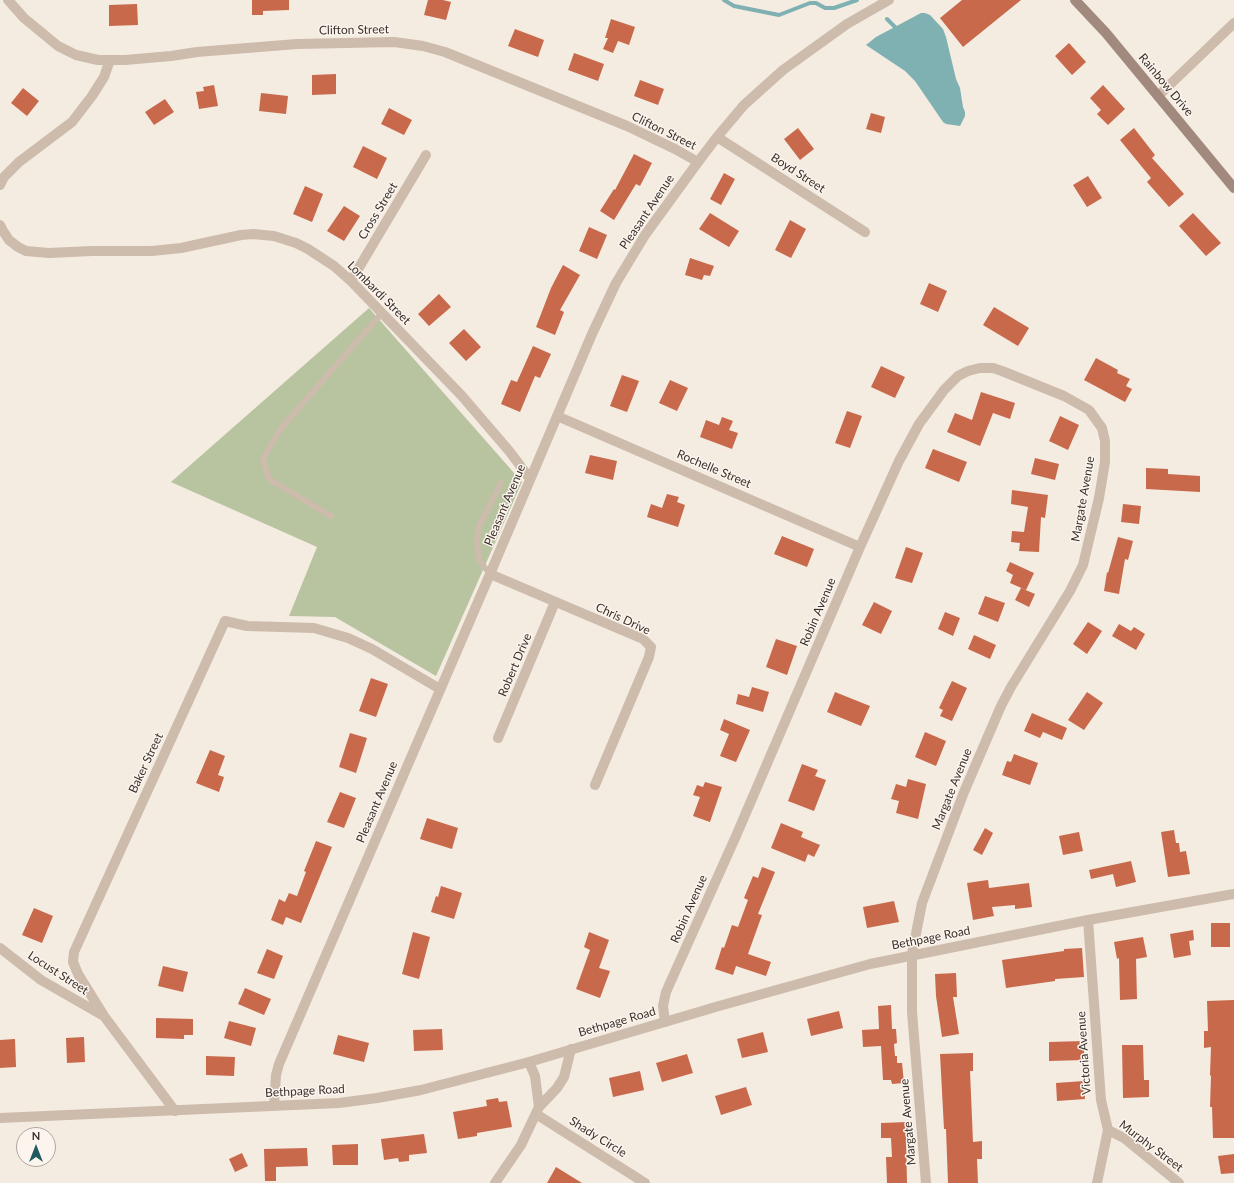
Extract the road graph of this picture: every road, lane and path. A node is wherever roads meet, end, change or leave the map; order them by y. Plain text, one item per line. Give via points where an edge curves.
1 (8, 0) edge
2 (889, 0) edge
3 (1075, 0) edge
4 (1234, 23) edge
5 (110, 60) junction
6 (1158, 96) junction
7 (717, 136) junction
8 (426, 155) dead end
9 (698, 162) junction
10 (0, 185) edge
11 (1234, 188) edge
12 (0, 225) edge
13 (865, 232) dead end
14 (351, 281) junction
15 (382, 313) junction
16 (557, 416) junction
17 (1102, 428) joint
18 (530, 479) junction
19 (502, 483) dead end
20 (331, 516) dead end
21 (860, 547) junction
22 (490, 574) junction
23 (555, 602) junction
24 (440, 689) junction
25 (498, 738) dead end
26 (595, 786) dead end
27 (1234, 894) edge
28 (1088, 920) junction
29 (0, 948) edge
30 (912, 954) junction
31 (104, 1016) junction
32 (665, 1022) junction
33 (571, 1049) junction
34 (529, 1062) junction
35 (274, 1106) junction
36 (537, 1110) junction
37 (175, 1111) junction
38 (0, 1118) edge
39 (1108, 1130) junction
40 (1174, 1181) edge
41 (494, 1183) edge
42 (645, 1183) edge
43 (926, 1183) edge
44 (1097, 1183) edge

1 - 5 street, Clifton Street via 24,18 58,46 76,55
2 - 7 street, Pleasant Avenue via 847,24 783,70 744,105
3 - 6 main road, Rainbow Drive
4 - 6 street
5 - 9 street, Clifton Street via 297,44 394,42 423,46 445,52 627,126
5 - 10 street via 104,77 72,122 19,162
6 - 11 main road, Rainbow Drive
7 - 9 street, Pleasant Avenue
7 - 13 street, Boyd Street
8 - 14 street, Cross Street
9 - 16 street, Pleasant Avenue via 645,235 616,283
12 - 14 street, Lombardi Street via 9,240 18,247 26,251 49,253 152,251 181,248 241,235 274,236 308,249
14 - 15 street, Lombardi Street
15 - 18 street, Lombardi Street via 462,396
15 - 20 lane via 282,427 263,459 269,479
16 - 18 street, Pleasant Avenue
16 - 21 street, Rochelle Street
17 - 21 street, Robin Avenue via 1089,410 1064,396 997,370 980,368 968,371 958,376 944,390 919,424 899,461
17 - 30 street, Margate Avenue via 1105,462 1083,565 1001,706 964,792 922,903
18 - 22 street, Pleasant Avenue
19 - 22 lane via 480,526 477,542 479,560
21 - 32 street, Robin Avenue via 666,992 663,1006
22 - 23 street, Chris Drive
22 - 24 street, Pleasant Avenue
23 - 25 street, Robert Drive
23 - 26 street, Chris Drive via 643,639 651,647
24 - 31 street, Baker Street via 372,649 348,638 314,628 247,626 225,621 74,952 73,962 78,974
24 - 35 street, Pleasant Avenue via 279,1064
27 - 28 street, Bethpage Road
28 - 30 street, Bethpage Road
28 - 39 street, Victoria Avenue via 1101,1100
29 - 31 street, Locust Street via 41,980
30 - 32 street, Bethpage Road
30 - 43 street, Margate Avenue via 912,1012
31 - 37 street, Baker Street
32 - 33 street, Bethpage Road
33 - 34 street, Bethpage Road
33 - 36 street via 564,1077
34 - 35 street, Bethpage Road via 421,1090 377,1098 339,1103
34 - 36 street via 536,1076
35 - 37 street, Bethpage Road
36 - 41 street via 521,1145
36 - 42 street, Shady Circle
37 - 38 street, Bethpage Road
39 - 40 street, Murphy Street via 1124,1138
39 - 44 street, Victoria Avenue

